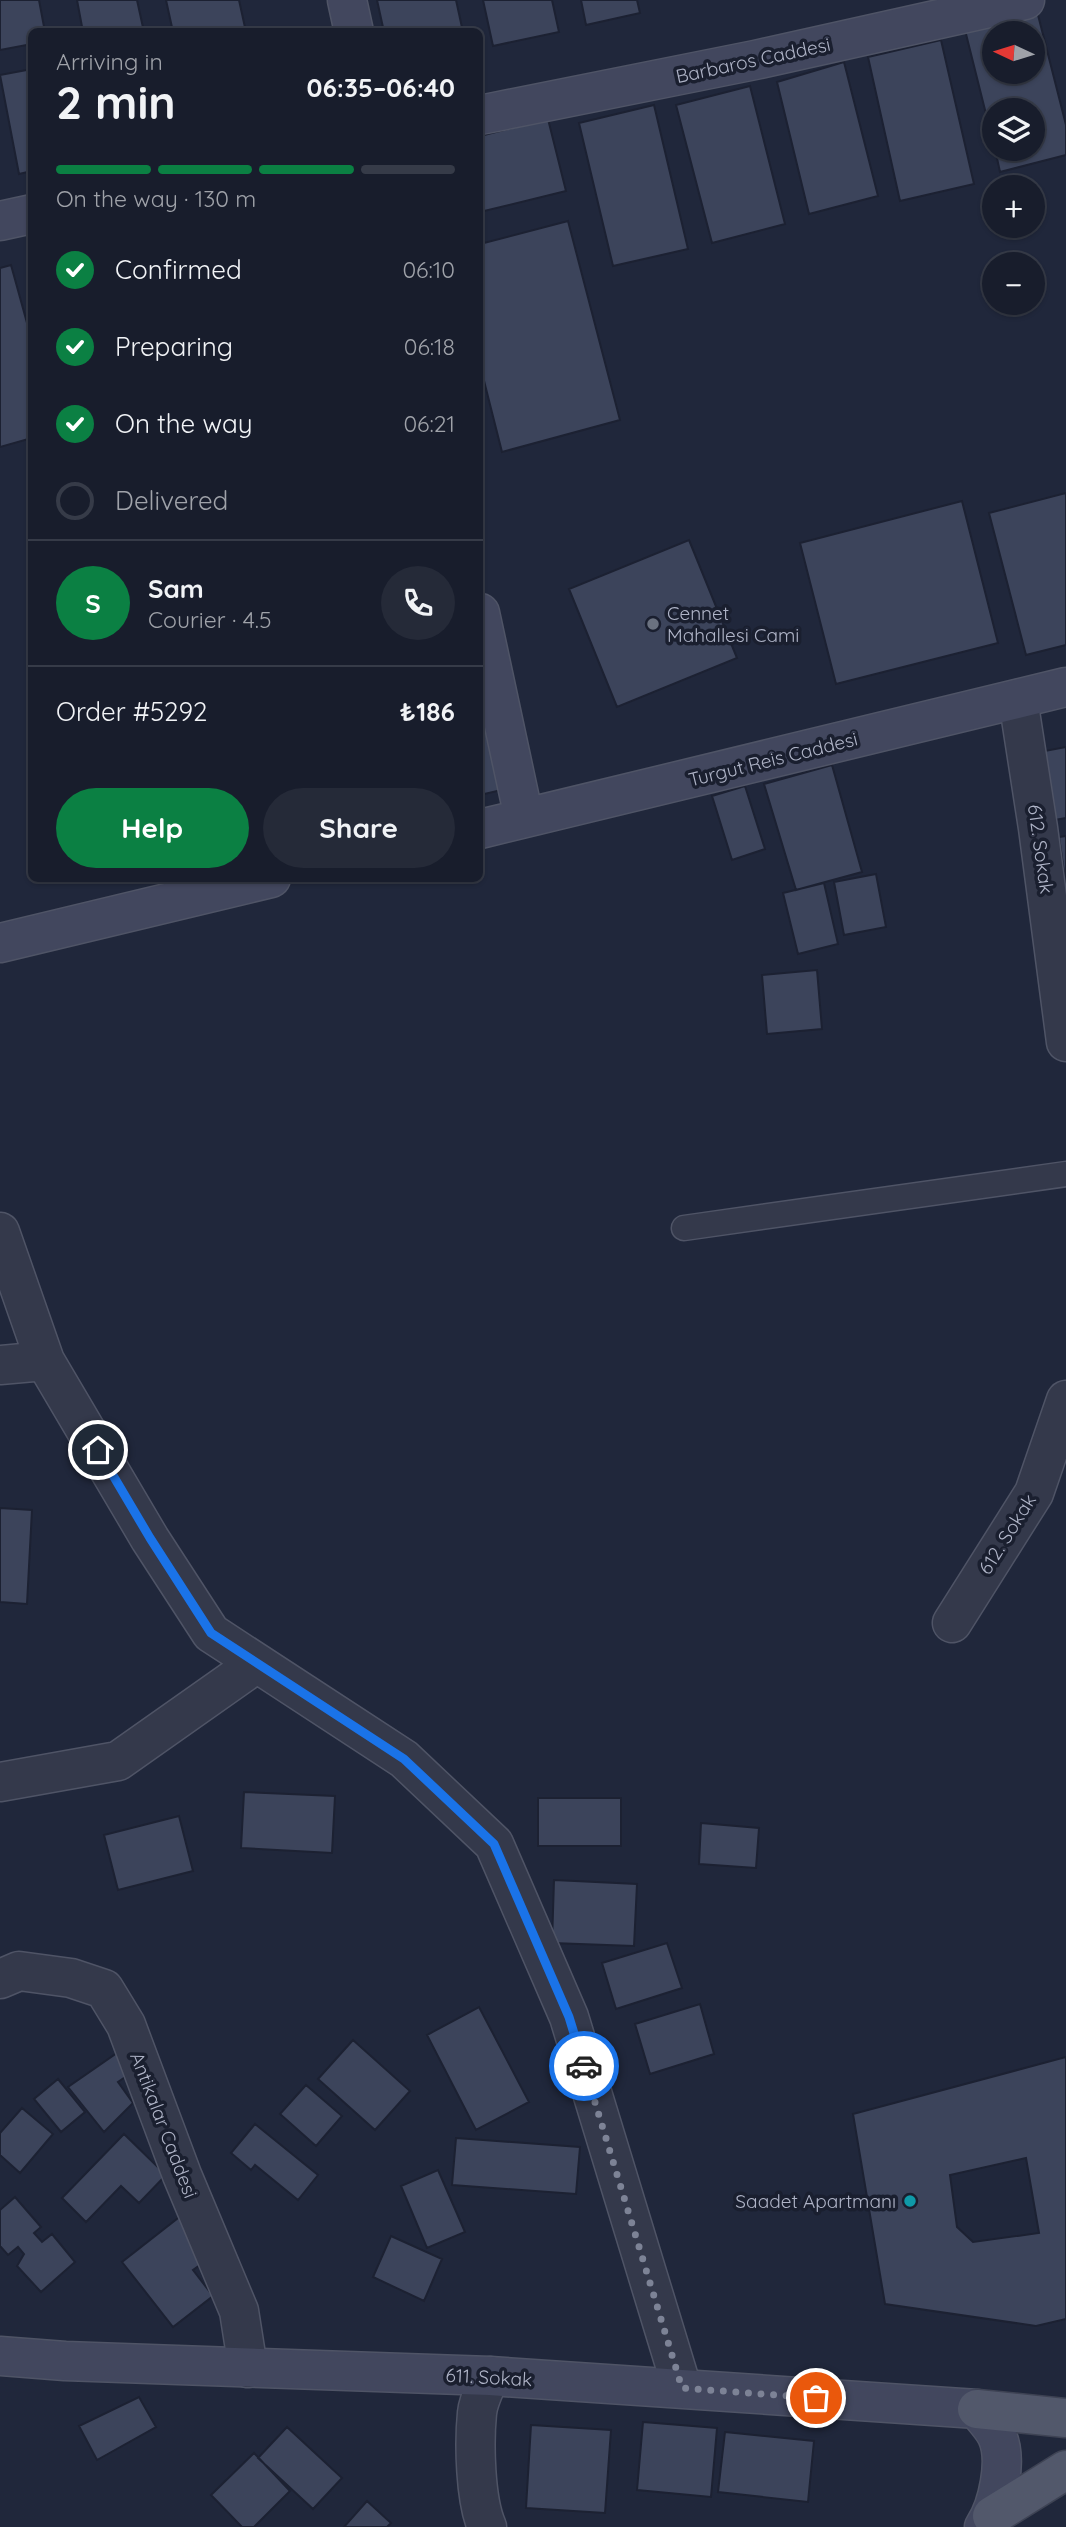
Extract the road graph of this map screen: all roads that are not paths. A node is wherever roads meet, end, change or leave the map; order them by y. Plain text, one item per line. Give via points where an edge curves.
1 (347, 0) edge
2 (1025, 0) edge
3 (353, 28) edge
4 (483, 114) edge
5 (28, 215) edge
6 (0, 221) edge
7 (483, 627) edge
8 (1066, 687) edge
9 (1018, 699) junction
10 (524, 818) junction
11 (483, 828) edge
12 (254, 882) edge
13 (0, 943) edge
14 (1066, 1042) edge
15 (1066, 1174) edge
16 (684, 1228) dead end
17 (0, 1232) edge
18 (45, 1361) junction
19 (0, 1365) edge
20 (1066, 1400) edge
21 (952, 1623) dead end
22 (257, 1663) junction
23 (0, 1782) edge
24 (0, 1979) edge
25 (0, 2356) edge
26 (248, 2368) junction
27 (490, 2376) junction
28 (682, 2388) junction
29 (977, 2409) junction
30 (1066, 2418) edge
31 (1066, 2470) edge
32 (988, 2521) edge
33 (487, 2527) edge

1 - 3 street
2 - 4 street, Barbaros Caddesi via 755,61
5 - 6 street
7 - 10 street
8 - 9 street, Turgut Reis Caddesi
9 - 10 street, Turgut Reis Caddesi
9 - 14 street, 612. Sokak
10 - 11 street, Turgut Reis Caddesi
12 - 13 street
15 - 16 lane
17 - 18 street
18 - 19 street
18 - 22 street via 211,1633
20 - 21 street, 612. Sokak via 1034,1493
22 - 23 street via 118,1761
22 - 28 street via 404,1759 494,1844 569,2017
24 - 26 street, Antikalar Caddesi via 19,1971 71,1978 104,1989 126,2025 239,2312
25 - 26 street, 611. Sokak
26 - 27 street, 611. Sokak
27 - 28 street, 611. Sokak
27 - 33 street via 477,2410 478,2489
28 - 29 street, 611. Sokak
29 - 30 main road
29 - 32 street via 997,2436 1003,2465
31 - 32 main road

